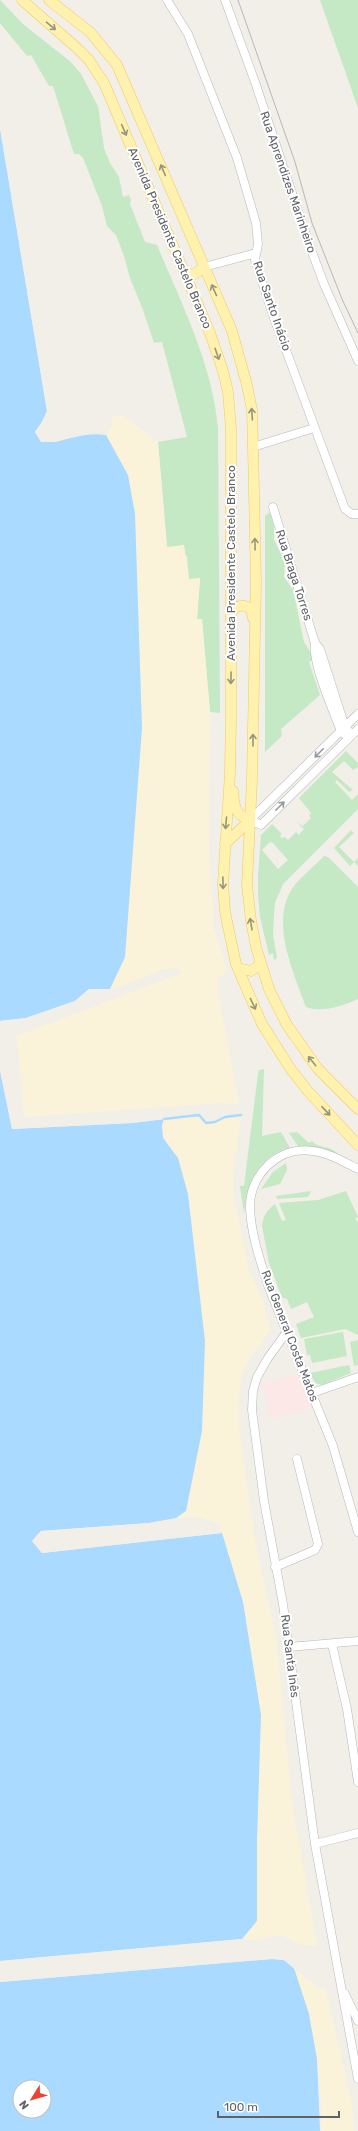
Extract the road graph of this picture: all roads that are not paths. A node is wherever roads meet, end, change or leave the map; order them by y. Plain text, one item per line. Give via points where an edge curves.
1 (22, 0) edge
2 (49, 0) edge
3 (167, 0) edge
4 (225, 0) edge
5 (256, 252) junction
6 (204, 267) junction
7 (185, 275) junction
8 (358, 361) edge
9 (314, 428) junction
10 (254, 447) junction
11 (273, 508) dead end
12 (358, 514) edge
13 (232, 611) junction
14 (253, 642) junction
15 (358, 714) edge
16 (343, 729) junction
17 (353, 734) edge
18 (230, 773) junction
19 (250, 820) junction
20 (225, 844) junction
21 (260, 962) junction
22 (238, 968) junction
23 (358, 1109) edge
24 (358, 1145) edge
25 (358, 1169) edge
26 (286, 1333) junction
27 (358, 1377) edge
28 (312, 1393) junction
29 (297, 1459) dead end
30 (358, 1532) edge
31 (275, 1568) junction
32 (358, 1641) edge
33 (332, 1644) junction
34 (289, 1647) junction
35 (358, 1782) edge
36 (358, 1833) edge
37 (315, 1844) junction
38 (341, 1986) junction
39 (358, 2020) edge
40 (357, 2065) edge
41 (358, 2079) edge

1 -> 7 main road, Avenida Presidente Castelo Branco via 89,60 104,83
6 -> 2 main road, Avenida Presidente Castelo Branco via 117,65 90,32
3 - 5 street, Rua Santo Inácio via 188,34 237,158 256,223
4 - 8 street, Rua Aprendizes Marinheiro via 309,244
5 - 6 street
5 - 9 street, Rua Santo Inácio via 255,260 260,277
6 - 7 main road via 194,274
10 -> 6 main road, Avenida Presidente Castelo Branco via 252,410 241,361 232,331
7 -> 13 main road, Avenida Presidente Castelo Branco via 210,333 228,392 231,429
9 - 10 street
9 - 12 street, Rua Santo Inácio via 345,510
14 -> 10 main road, Avenida Presidente Castelo Branco via 256,583
11 - 16 street, Rua Braga Torres via 315,643 315,655
13 - 14 main road via 242,606 251,610
13 -> 18 main road, Avenida Presidente Castelo Branco
19 -> 14 main road, Avenida Presidente Castelo Branco
15 - 16 street
16 - 17 street, Rua Braga Torres
16 -> 19 street
19 -> 17 street via 262,825
18 - 19 main road via 238,812 241,817
18 -> 20 main road, Avenida Presidente Castelo Branco
19 - 20 main road
21 -> 19 main road, Avenida Presidente Castelo Branco via 251,921 247,885
20 -> 22 main road, Avenida Presidente Castelo Branco via 222,884 225,912
21 - 22 main road via 251,970
23 -> 21 main road, Avenida Presidente Castelo Branco via 318,1069 298,1043 269,989
22 -> 24 main road, Avenida Presidente Castelo Branco via 262,1024 281,1054 307,1090
25 - 26 street, Rua General Costa Matos via 322,1153 300,1150 276,1158 263,1170 254,1185 250,1209 255,1234 269,1288
26 - 28 street, Rua General Costa Matos
26 - 31 street, Rua Santa Inês via 257,1377 252,1410
27 - 28 street
28 - 30 street, Rua General Costa Matos via 333,1446
29 - 31 street via 318,1544 315,1550
31 - 34 street, Rua Santa Inês
32 - 33 street
33 - 34 street
33 - 35 street via 345,1702
34 - 37 street, Rua Santa Inês
36 - 37 street
37 - 38 street, Rua Santa Inês
38 - 39 street, Rua Santa Inês
38 - 40 street, Rua Santa Inês
40 - 41 street, Rua Santa Inês

